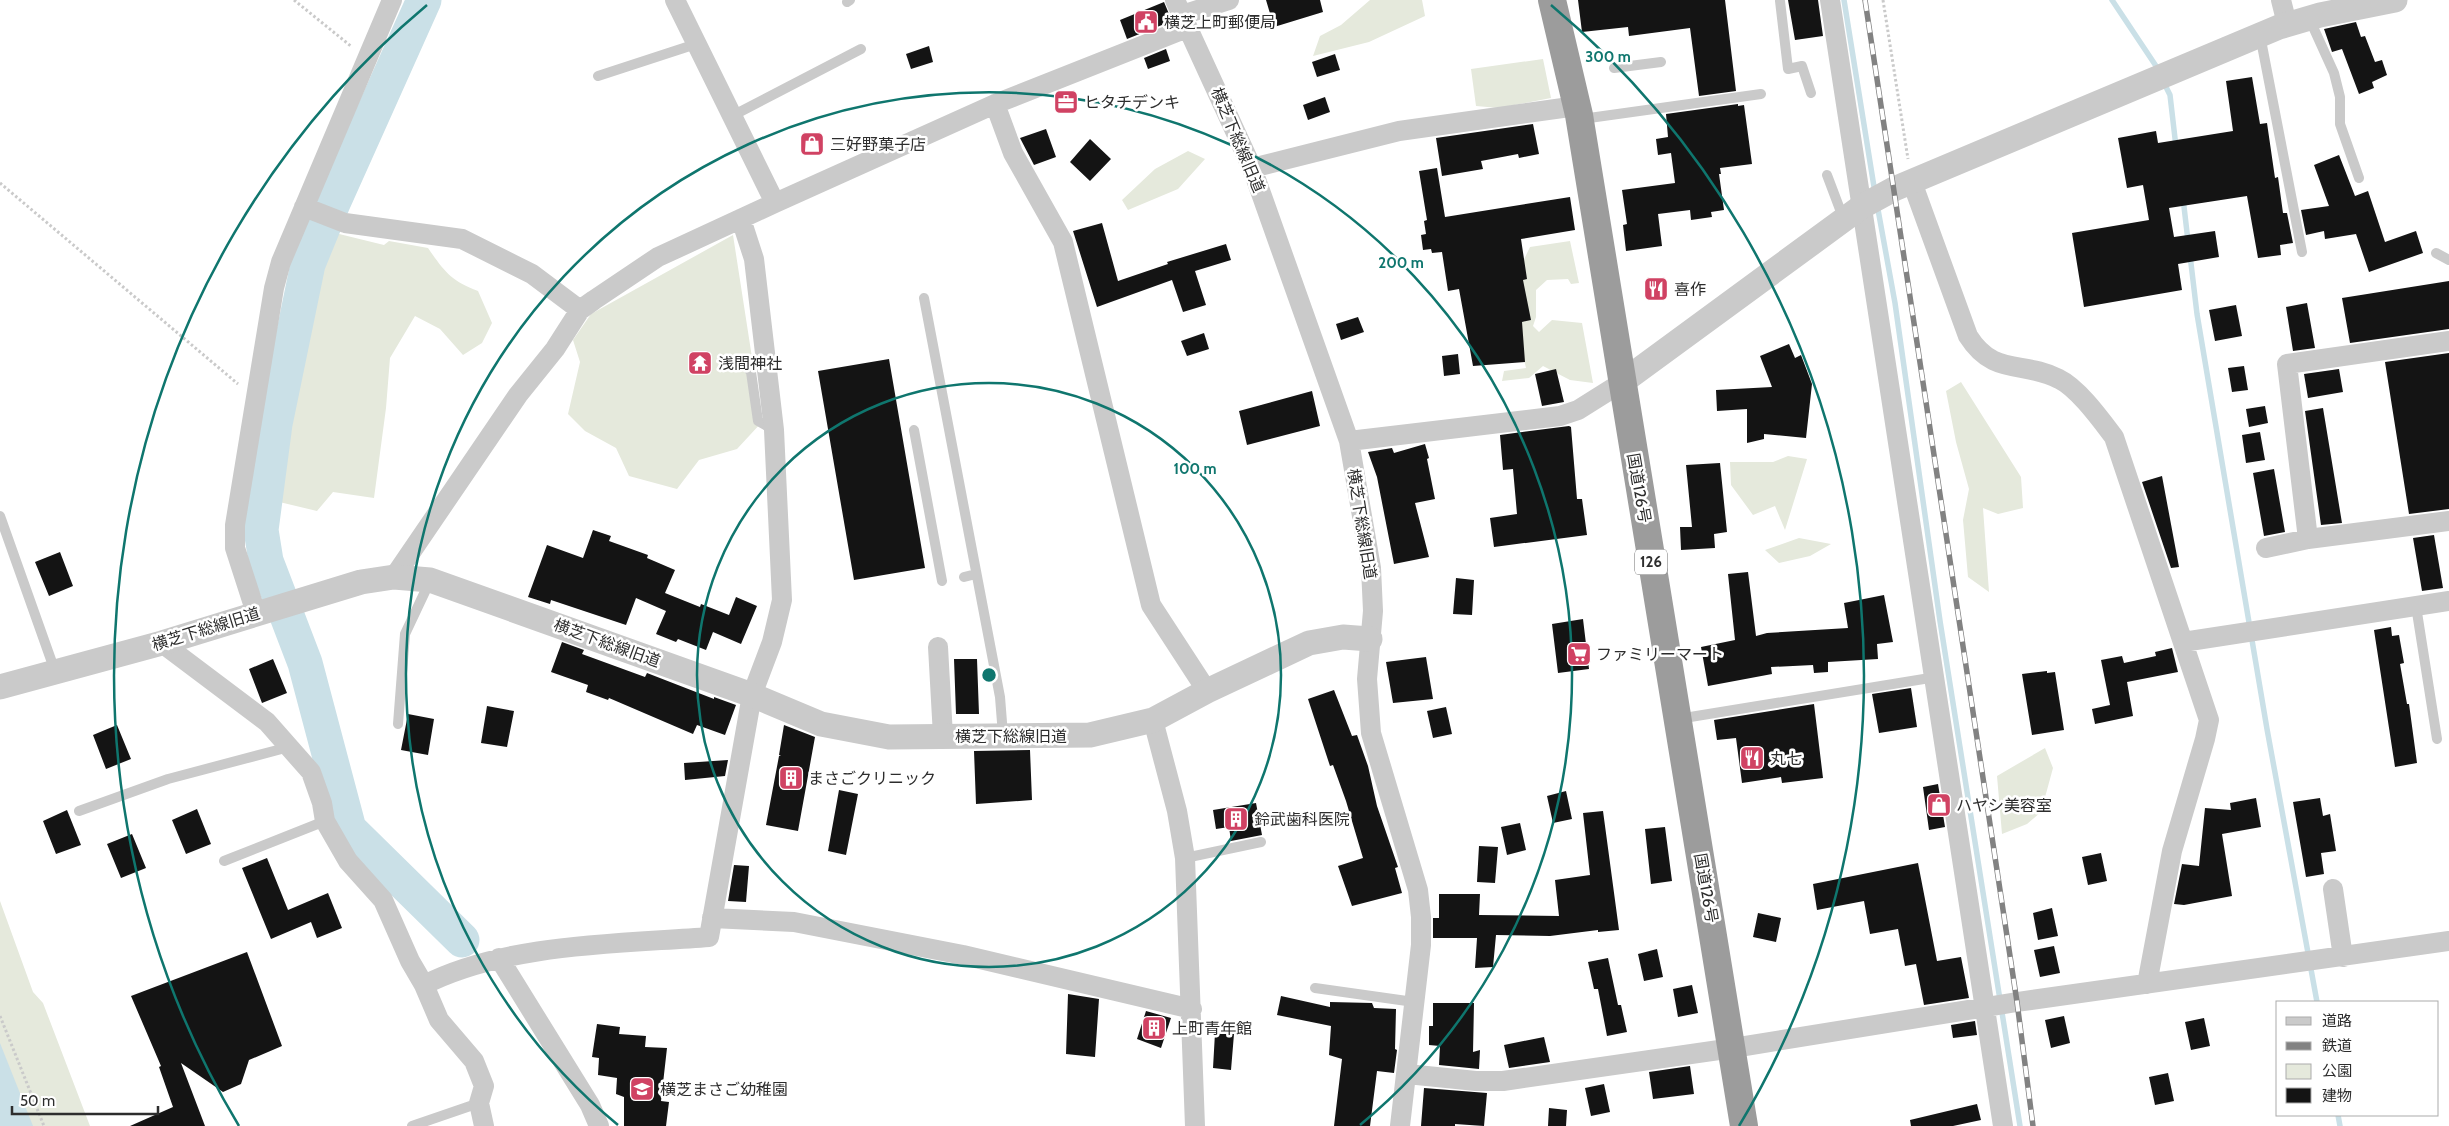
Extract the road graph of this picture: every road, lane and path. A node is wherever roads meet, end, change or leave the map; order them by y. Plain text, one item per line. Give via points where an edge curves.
1 (294, 0) edge
2 (392, 0) edge
3 (675, 0) edge
4 (1229, 0) edge
5 (1552, 0) edge
6 (1780, 0) edge
7 (1830, 0) edge
8 (1883, 0) edge
9 (2281, 0) edge
10 (2395, 0) edge
11 (1182, 14) edge
12 (2298, 21) junction
13 (2260, 35) junction
14 (696, 44) junction
15 (861, 49) dead end
16 (366, 59) junction
17 (1661, 62) dead end
18 (1614, 68) dead end
19 (598, 76) dead end
20 (1811, 93) dead end
21 (1761, 94) dead end
22 (995, 104) junction
23 (1578, 112) junction
24 (732, 116) junction
25 (1252, 168) junction
26 (1827, 175) dead end
27 (2359, 178) dead end
28 (1912, 182) junction
29 (0, 183) edge
30 (774, 203) junction
31 (309, 209) junction
32 (1856, 211) junction
33 (741, 219) junction
34 (2302, 252) dead end
35 (2436, 253) dead end
36 (2449, 260) edge
37 (924, 298) dead end
38 (580, 310) junction
39 (2449, 341) edge
40 (742, 362) dead end
41 (1621, 383) junction
42 (256, 399) junction
43 (774, 430) junction
44 (914, 430) dead end
45 (1349, 441) junction
46 (0, 516) edge
47 (2449, 521) edge
48 (2308, 539) junction
49 (2266, 548) dead end
50 (976, 574) junction
51 (394, 577) junction
52 (964, 577) dead end
53 (430, 580) junction
54 (942, 581) dead end
55 (2449, 601) edge
56 (2416, 606) junction
57 (256, 613) junction
58 (1370, 639) junction
59 (2183, 642) junction
60 (162, 643) junction
61 (938, 647) dead end
62 (55, 671) junction
63 (1936, 677) junction
64 (0, 687) edge
65 (1207, 691) junction
66 (752, 695) junction
67 (1678, 719) junction
68 (1153, 720) junction
69 (398, 724) dead end
70 (943, 736) junction
71 (1003, 736) junction
72 (2437, 740) dead end
73 (289, 747) junction
74 (80, 811) dead end
75 (325, 821) junction
76 (1261, 842) dead end
77 (1185, 858) junction
78 (224, 861) dead end
79 (2333, 890) dead end
80 (712, 918) junction
81 (2449, 942) edge
82 (499, 958) junction
83 (2343, 958) junction
84 (424, 984) junction
85 (2147, 984) junction
86 (1315, 988) dead end
87 (1414, 1002) junction
88 (1986, 1007) junction
89 (1192, 1009) junction
90 (0, 1016) edge
91 (1733, 1048) junction
92 (1407, 1074) junction
93 (479, 1102) junction
94 (44, 1126) edge
95 (412, 1126) edge
96 (484, 1126) edge
97 (599, 1126) edge
98 (1195, 1126) edge
99 (1400, 1126) edge
100 (1744, 1126) edge
101 (2004, 1126) edge

1 - 16 path
2 - 16 street
3 - 14 street
4 - 11 street
5 - 23 highway, 国道126号 / 126
6 - 20 lane via 1788,69 1802,66
7 - 32 street
8 - 28 path
9 - 12 street
10 - 12 street
11 - 22 street
11 - 25 street, 横芝下総線旧道
12 - 13 street
12 - 27 lane via 2334,73 2340,98 2340,124
13 - 28 street
13 - 34 lane
14 - 19 lane
14 - 24 street
15 - 24 lane
16 - 31 street
17 - 18 lane
21 - 23 lane
22 - 30 street
22 - 65 street via 1013,153 1063,242 1151,606
23 - 25 street via 1399,131
23 - 41 highway, 国道126号 / 126
24 - 30 street
25 - 45 street, 横芝下総線旧道
26 - 32 lane
28 - 32 street
28 - 59 street via 1968,336 1978,351 1999,364 2060,379 2092,408 2114,437
29 - 42 path
30 - 33 street
31 - 38 street via 336,220 462,239 532,274
31 - 42 street via 281,262
32 - 41 street
32 - 63 street
33 - 38 street via 658,257
33 - 43 street via 754,259
35 - 36 lane
37 - 50 lane
38 - 51 street
39 - 48 street via 2287,364
40 - 43 lane via 751,372 758,421
41 - 45 street via 1578,410 1560,416
41 - 67 highway, 国道126号 / 126
42 - 57 street via 235,524 235,548
43 - 66 street via 782,600 772,642
44 - 54 lane
45 - 58 street, 横芝下総線旧道 via 1371,568
46 - 62 lane
47 - 48 street
48 - 49 street
50 - 52 lane
50 - 71 lane via 1000,697
51 - 53 street, 横芝下総線旧道
51 - 57 street, 横芝下総線旧道 via 361,582
53 - 66 street, 横芝下総線旧道
53 - 69 lane via 405,634
55 - 56 street
56 - 59 street
56 - 72 lane
57 - 60 street, 横芝下総線旧道
58 - 65 street, 横芝下総線旧道 via 1343,637 1309,644
58 - 87 street via 1371,732 1418,890 1421,917
59 - 85 street via 2209,720 2172,851
60 - 62 street, 横芝下総線旧道
60 - 73 street via 267,722
61 - 70 street
62 - 64 street, 横芝下総線旧道
63 - 67 lane
63 - 88 street
65 - 68 street, 横芝下総線旧道
66 - 70 street, 横芝下総線旧道 via 821,724 889,737
66 - 80 street
67 - 91 highway, 国道126号 / 126
68 - 71 street, 横芝下総線旧道 via 1090,735
68 - 77 street via 1177,811
70 - 71 street, 横芝下総線旧道
73 - 74 lane via 168,779
73 - 75 street via 311,772
75 - 78 lane
75 - 84 street via 348,861 383,900
76 - 77 lane
77 - 89 street
79 - 83 street
80 - 82 street via 709,937 519,953
80 - 89 street via 794,922 963,955
81 - 83 street
82 - 84 street
82 - 97 street via 585,1097
83 - 85 street
84 - 93 street via 439,1020 474,1061 484,1086
85 - 88 street
86 - 87 lane
87 - 92 street
88 - 91 street
88 - 101 street
89 - 98 street
90 - 94 path
91 - 92 street via 1503,1081
91 - 100 highway, 国道126号 / 126
92 - 99 street
93 - 95 lane
93 - 96 street

